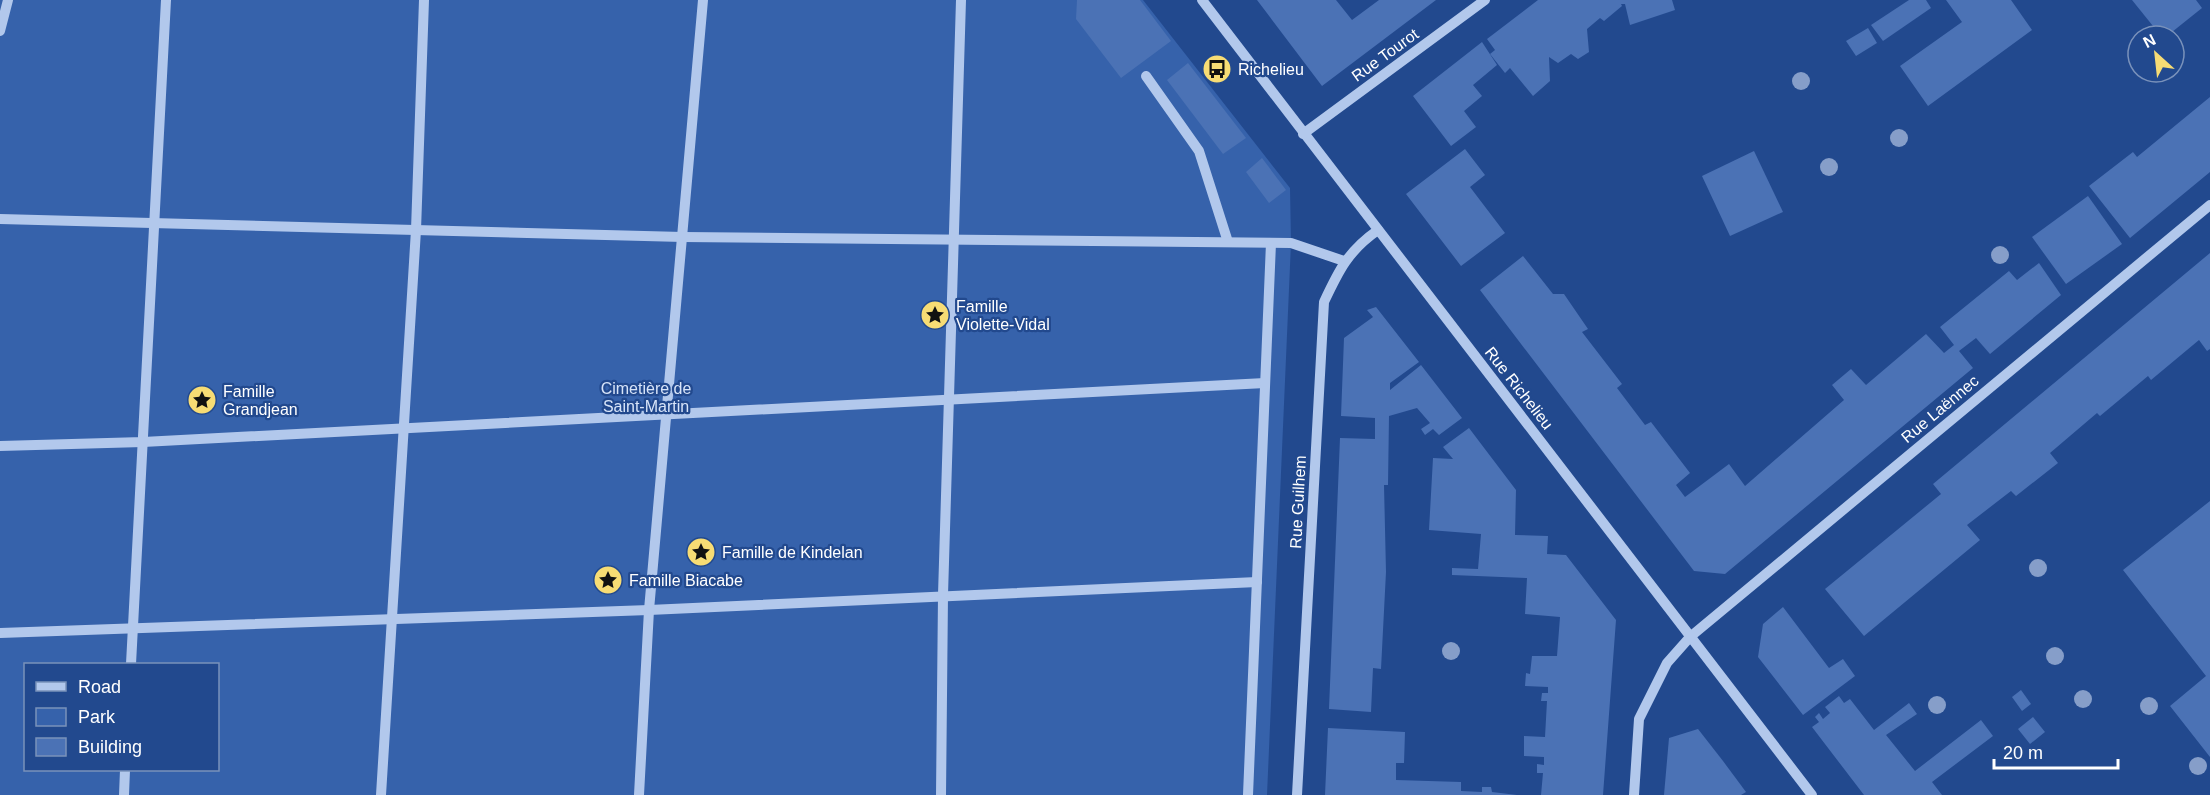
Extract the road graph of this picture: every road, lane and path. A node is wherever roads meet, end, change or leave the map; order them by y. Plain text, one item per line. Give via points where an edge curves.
1 (8, 0) edge
2 (166, 0) edge
3 (424, 0) edge
4 (703, 0) edge
5 (961, 0) edge
6 (1202, 0) edge
7 (1485, 0) edge
8 (0, 31) edge
9 (1146, 76) dead end
10 (1303, 134) junction
11 (2210, 205) edge
12 (0, 219) edge
13 (156, 224) junction
14 (416, 230) junction
15 (1378, 230) junction
16 (683, 237) junction
17 (954, 239) junction
18 (1228, 242) junction
19 (1271, 243) junction
20 (1344, 261) junction
21 (1265, 383) junction
22 (949, 401) junction
23 (667, 414) junction
24 (403, 428) junction
25 (143, 442) junction
26 (0, 446) edge
27 (1257, 582) junction
28 (943, 595) junction
29 (649, 610) junction
30 (390, 620) junction
31 (133, 630) junction
32 (0, 633) edge
33 (1690, 637) junction
34 (131, 663) edge
35 (126, 771) edge
36 (124, 795) edge
37 (381, 795) edge
38 (639, 795) edge
39 (940, 795) edge
40 (1248, 795) edge
41 (1297, 795) edge
42 (1634, 795) edge
43 (1812, 795) edge

1 - 8 street
2 - 13 street
3 - 14 street
4 - 16 street
5 - 17 street
6 - 10 street, Rue Richelieu
7 - 10 street, Rue Tourot
9 - 18 street via 1199,151
10 - 15 street, Rue Richelieu
11 - 33 street, Rue Laënnec
12 - 13 street
13 - 14 street
13 - 25 street
14 - 16 street
14 - 24 street
15 - 20 street, Rue Guilhem via 1359,243
15 - 33 street, Rue Richelieu
16 - 17 street
16 - 23 street
17 - 18 street
17 - 22 street
18 - 19 street
19 - 20 street via 1291,243
19 - 21 street
20 - 41 street, Rue Guilhem via 1324,302
21 - 22 street
21 - 27 street
22 - 23 street
22 - 28 street
23 - 24 street
23 - 29 street
24 - 25 street
24 - 30 street
25 - 26 street
25 - 31 street
27 - 28 street
27 - 40 street
28 - 29 street
28 - 39 street
29 - 30 street
29 - 38 street
30 - 31 street
30 - 37 street
31 - 32 street
31 - 34 street
33 - 42 street, Rue Laënnec via 1666,663 1639,719
33 - 43 street, Rue Richelieu
35 - 36 street

